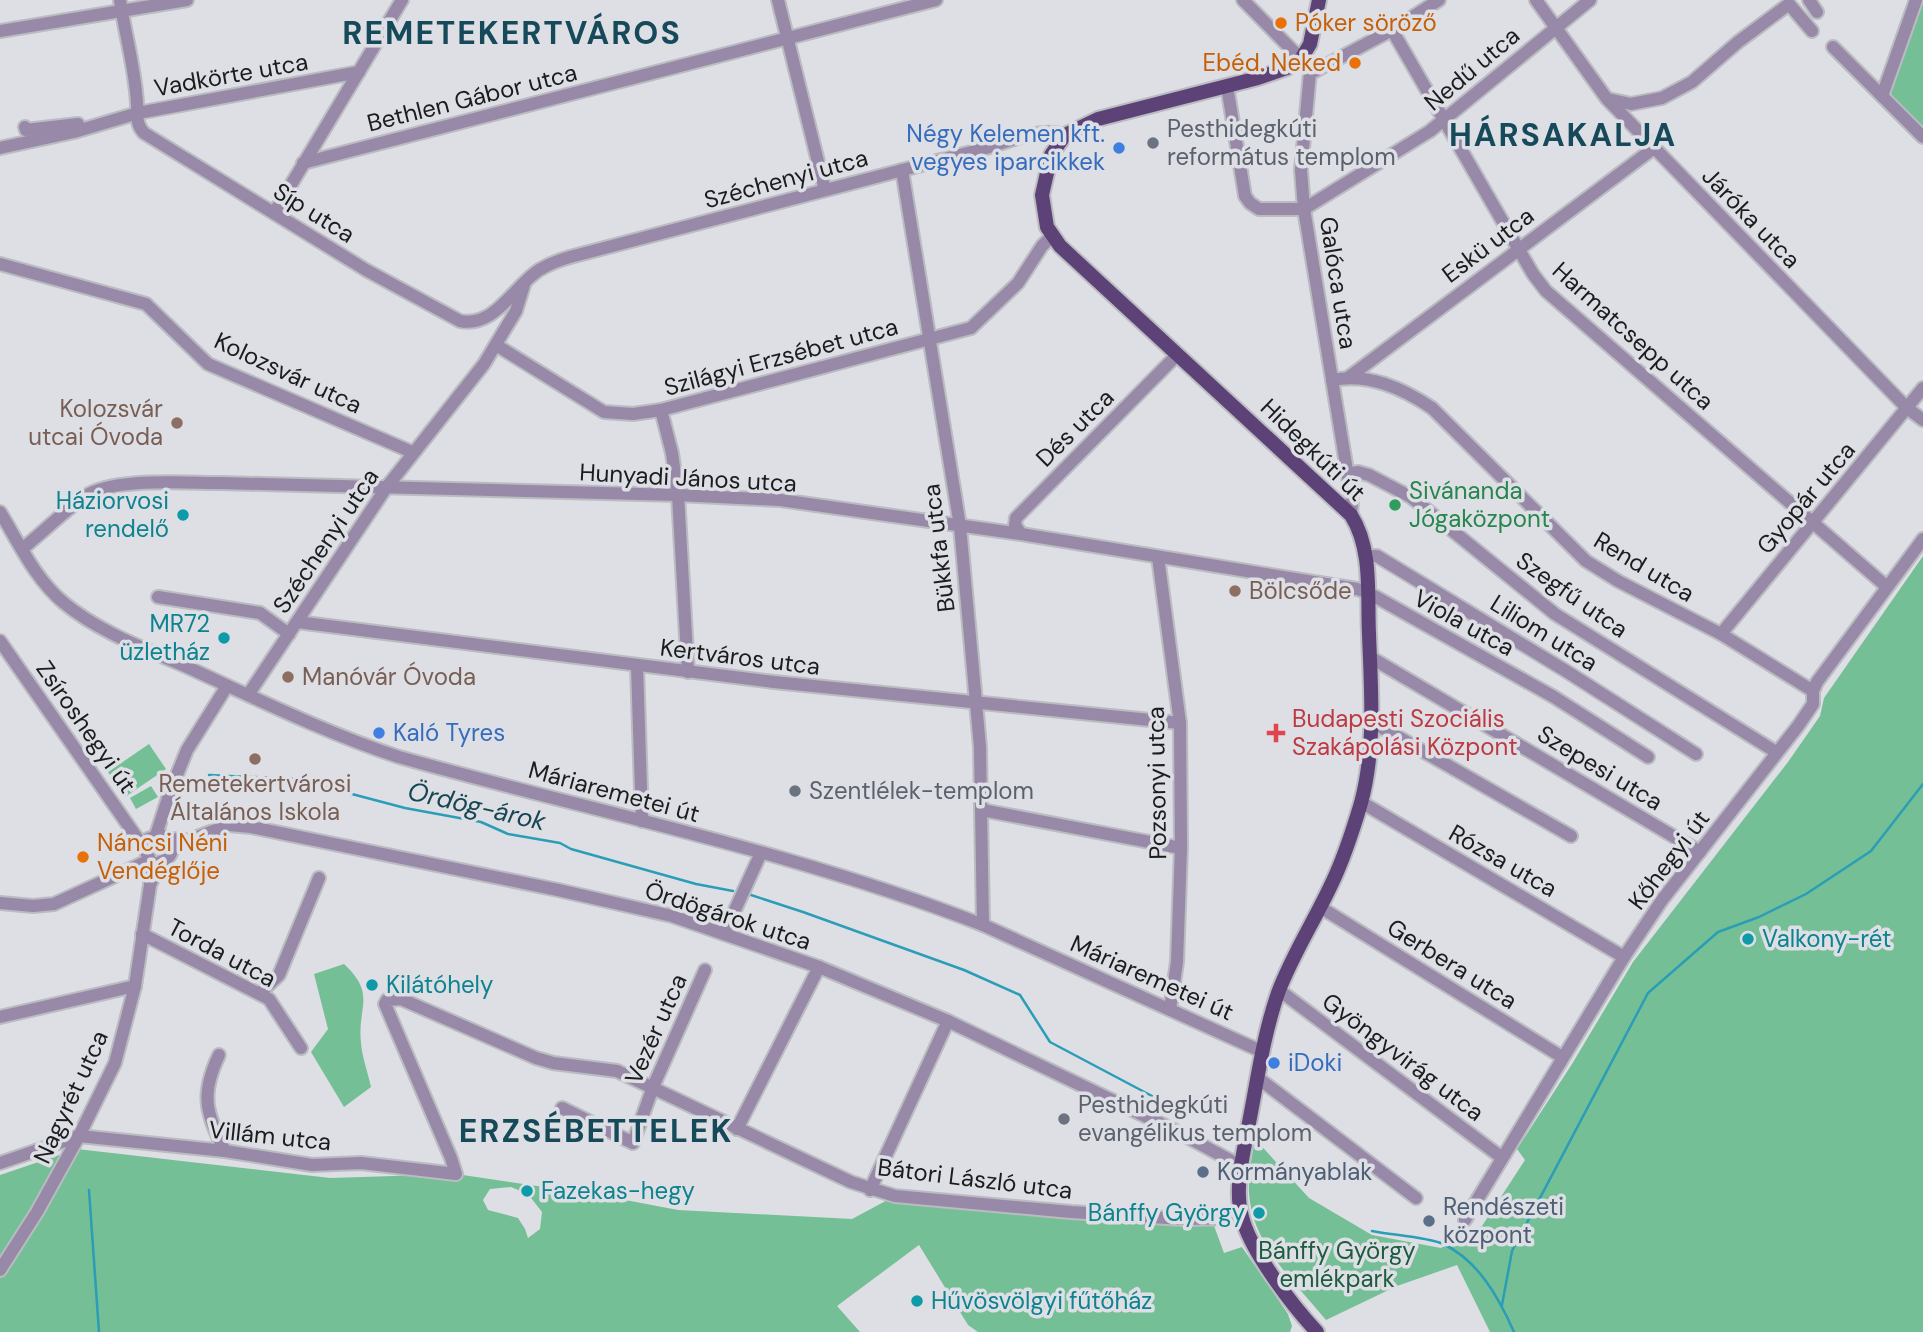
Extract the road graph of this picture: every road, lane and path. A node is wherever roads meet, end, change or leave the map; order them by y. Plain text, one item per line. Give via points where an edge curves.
1 (187, 0) edge
2 (402, 0) edge
3 (778, 0) edge
4 (936, 0) edge
5 (1243, 0) edge
6 (1319, 0) edge
7 (1439, 0) edge
8 (1536, 0) edge
9 (1590, 0) edge
10 (1809, 0) edge
11 (1916, 0) edge
12 (127, 5) edge
13 (1817, 12) dead end
14 (1555, 27) junction
15 (1392, 30) junction
16 (0, 31) edge
17 (1812, 31) dead end
18 (788, 40) junction
19 (1833, 47) dead end
20 (1301, 59) junction
21 (359, 72) junction
22 (1310, 72) junction
23 (1227, 86) junction
24 (1882, 96) junction
25 (1608, 99) junction
26 (137, 117) junction
27 (110, 120) junction
28 (1445, 120) junction
29 (24, 127) dead end
30 (1065, 135) junction
31 (1923, 137) edge
32 (0, 148) edge
33 (1654, 148) junction
34 (303, 163) junction
35 (902, 170) junction
36 (825, 190) junction
37 (1304, 209) junction
38 (274, 213) junction
39 (1052, 236) junction
40 (1518, 249) junction
41 (0, 264) edge
42 (524, 284) junction
43 (506, 300) junction
44 (516, 311) junction
45 (479, 321) joint
46 (930, 340) junction
47 (496, 345) junction
48 (1174, 358) junction
49 (1349, 377) junction
50 (1332, 380) junction
51 (1923, 388) edge
52 (1907, 408) junction
53 (661, 410) junction
54 (1923, 420) edge
55 (412, 452) junction
56 (1348, 474) junction
57 (386, 488) junction
58 (678, 495) junction
59 (0, 512) edge
60 (1351, 515) junction
61 (1812, 522) junction
62 (960, 526) junction
63 (1021, 534) junction
64 (1923, 539) edge
65 (22, 548) junction
66 (1366, 556) junction
67 (1158, 557) junction
68 (1887, 587) junction
69 (1367, 592) junction
70 (158, 597) dead end
71 (297, 622) junction
72 (289, 634) junction
73 (1721, 634) junction
74 (0, 642) edge
75 (1370, 657) junction
76 (637, 666) junction
77 (688, 672) junction
78 (227, 686) junction
79 (1813, 691) junction
80 (247, 695) junction
81 (977, 703) junction
82 (1372, 722) junction
83 (1180, 723) junction
84 (1776, 751) junction
85 (1696, 754) dead end
86 (1648, 757) dead end
87 (1361, 802) junction
88 (982, 810) junction
89 (642, 821) junction
90 (1571, 836) dead end
91 (1181, 849) junction
92 (1700, 852) junction
93 (761, 853) junction
94 (150, 854) junction
95 (319, 878) dead end
96 (0, 903) edge
97 (1320, 907) junction
98 (983, 925) junction
99 (142, 934) junction
100 (724, 934) junction
101 (1624, 957) junction
102 (819, 967) junction
103 (705, 970) dead end
104 (135, 986) junction
105 (1279, 990) junction
106 (260, 993) junction
107 (1170, 1009) junction
108 (0, 1017) edge
109 (948, 1021) junction
110 (301, 1048) dead end
111 (1264, 1052) junction
112 (219, 1055) dead end
113 (1562, 1057) junction
114 (1258, 1078) junction
115 (653, 1087) junction
116 (562, 1108) dead end
117 (737, 1129) junction
118 (79, 1136) junction
119 (225, 1151) junction
120 (1501, 1157) junction
121 (0, 1163) edge
122 (1241, 1166) junction
123 (456, 1174) joint
124 (870, 1190) junction
125 (1416, 1198) dead end
126 (1242, 1218) junction
127 (1465, 1220) dead end
128 (0, 1270) edge
129 (1317, 1332) edge

1 - 12 street
2 - 21 street
3 - 18 street
4 - 18 street, Bethlen Gábor utca
5 - 20 street
6 - 20 main road via 1310,44
7 - 15 street
8 - 14 street, Járóka utca
9 - 14 street, Nedű utca
10 - 13 street
11 - 24 street
12 - 16 street
12 - 26 street
14 - 25 street, Járóka utca
14 - 28 street, Nedű utca
15 - 22 street
15 - 28 street, Harmatcsepp utca
17 - 25 street via 1788,4 1692,82 1662,98 1631,104
18 - 34 street, Bethlen Gábor utca
18 - 36 street
19 - 24 street
20 - 22 street
20 - 23 main road via 1273,73
21 - 26 street, Vadkörte utca
21 - 34 street
22 - 37 street, Galóca utca via 1301,170
23 - 30 main road via 1098,119
23 - 37 street via 1245,196 1259,209
24 - 31 street
25 - 33 street, Járóka utca
26 - 27 street, Vadkörte utca
26 - 38 street, Síp utca via 144,133
27 - 29 street, Vadkörte utca via 34,130
27 - 32 street, Vadkörte utca
28 - 37 street, Nedű utca
28 - 40 street, Harmatcsepp utca
30 - 35 street, Széchenyi utca via 1041,132
30 - 39 main road via 1051,155 1044,180 1042,207
33 - 40 street, Eskü utca
33 - 52 street, Járóka utca
34 - 38 street
35 - 36 street, Széchenyi utca
35 - 46 street, Bükkfa utca
36 - 42 street, Széchenyi utca via 569,257 538,271
37 - 50 street, Galóca utca
38 - 45 street, Síp utca via 460,321
39 - 46 street, Szilágyi Erzsébet utca via 1018,283 982,319 971,328
39 - 48 main road, Hidegkúti út
40 - 49 street, Eskü utca
40 - 61 street, Harmatcsepp utca via 1546,290
41 - 55 street, Kolozsvár utca via 146,304 208,364
42 - 43 street, Széchenyi utca
42 - 44 street, Széchenyi utca
43 - 44 street via 515,304
43 - 45 street, Széchenyi utca
44 - 47 street, Széchenyi utca
46 - 53 street, Szilágyi Erzsébet utca
46 - 62 street, Bükkfa utca
47 - 53 street, Szilágyi Erzsébet utca via 604,412
47 - 55 street, Széchenyi utca
48 - 60 main road, Hidegkúti út
48 - 63 street, Dés utca via 1016,518
49 - 50 street, Rend utca
49 - 73 street, Rend utca via 1395,385 1432,408 1586,561
50 - 56 street, Galóca utca
51 - 52 street, Gyopár utca
52 - 54 street, Járóka utca
52 - 61 street, Gyopár utca
53 - 58 street
55 - 57 street, Széchenyi utca
56 - 60 street, Galóca utca
56 - 84 street, Szegfű utca via 1369,475 1411,497 1555,614
57 - 58 street, Hunyadi János utca
57 - 65 street, Hunyadi János utca via 121,485 85,496
57 - 71 street, Széchenyi utca
58 - 62 street, Hunyadi János utca via 780,500
58 - 77 street
59 - 65 street, Máriaremetei út
60 - 66 main road, Hidegkúti út
61 - 68 street, Harmatcsepp utca
61 - 73 street, Gyopár utca
62 - 63 street, Hunyadi János utca
62 - 81 street, Bükkfa utca
63 - 67 street, Hunyadi János utca
64 - 68 street, Kőhegyi út
65 - 78 street, Máriaremetei út via 46,585 84,617
66 - 69 main road, Hidegkúti út
66 - 85 street, Liliom utca via 1377,556
67 - 69 street, Hunyadi János utca
67 - 83 street, Pozsonyi utca
68 - 79 street, Kőhegyi út
69 - 75 main road, Hidegkúti út
69 - 86 street, Viola utca via 1554,697
70 - 72 street via 260,613
71 - 72 street, Széchenyi utca
71 - 76 street, Kertváros utca
72 - 80 street, Széchenyi utca
73 - 79 street, Rend utca
74 - 94 street, Zsíroshegyi út
75 - 82 main road, Hidegkúti út
75 - 92 street, Szepesi utca
76 - 77 street, Kertváros utca
76 - 89 street
77 - 81 street, Kertváros utca
78 - 80 street, Máriaremetei út
78 - 94 street, Nagyrét utca via 187,750
79 - 84 street, Kőhegyi út via 1811,707
80 - 89 street, Máriaremetei út via 399,757
81 - 83 street, Kertváros utca
81 - 88 street, Bükkfa utca
82 - 87 main road, Hidegkúti út
82 - 90 street
83 - 91 street, Pozsonyi utca
84 - 92 street, Kőhegyi út
87 - 97 main road, Hidegkúti út
87 - 101 street, Rózsa utca
88 - 91 street
88 - 98 street, Bükkfa utca
89 - 93 street, Máriaremetei út
91 - 107 street, Pozsonyi utca via 1177,962
92 - 101 street, Kőhegyi út
93 - 98 street, Máriaremetei út
93 - 100 street
94 - 96 street, Ördögárok utca via 54,904
94 - 99 street, Nagyrét utca
94 - 100 street, Ördögárok utca via 229,825 251,827 672,916
95 - 106 street via 279,975
97 - 105 main road, Hidegkúti út
97 - 113 street, Gerbera utca
98 - 107 street, Máriaremetei út
99 - 104 street, Nagyrét utca
99 - 106 street, Torda utca
100 - 102 street, Ördögárok utca
101 - 113 street, Kőhegyi út
102 - 109 street, Ördögárok utca
102 - 117 street
103 - 115 street, Vezér utca
104 - 108 street
104 - 118 street, Nagyrét utca via 115,1063
105 - 111 main road, Hidegkúti út
105 - 120 street, Gyöngyvirág utca
106 - 110 street, Torda utca via 269,999
107 - 111 street, Máriaremetei út
109 - 122 street, Ördögárok utca
109 - 124 street
111 - 114 main road, Hidegkúti út
112 - 119 street via 206,1100
113 - 120 street, Kőhegyi út
114 - 122 main road, Hidegkúti út
114 - 125 street
115 - 116 street, Vezér utca via 633,1143
115 - 117 street, Bátori László utca
115 - 123 street, Bátori László utca via 617,1071 536,1058 415,1004 387,1000
117 - 124 street, Bátori László utca
118 - 119 street, Villám utca
118 - 121 street
118 - 128 street, Nagyrét utca
119 - 123 street, Villám utca via 312,1166 362,1163
120 - 127 street, Kőhegyi út
122 - 126 main road, Hidegkúti út
124 - 126 street, Bátori László utca via 1071,1212
126 - 129 main road via 1263,1260

